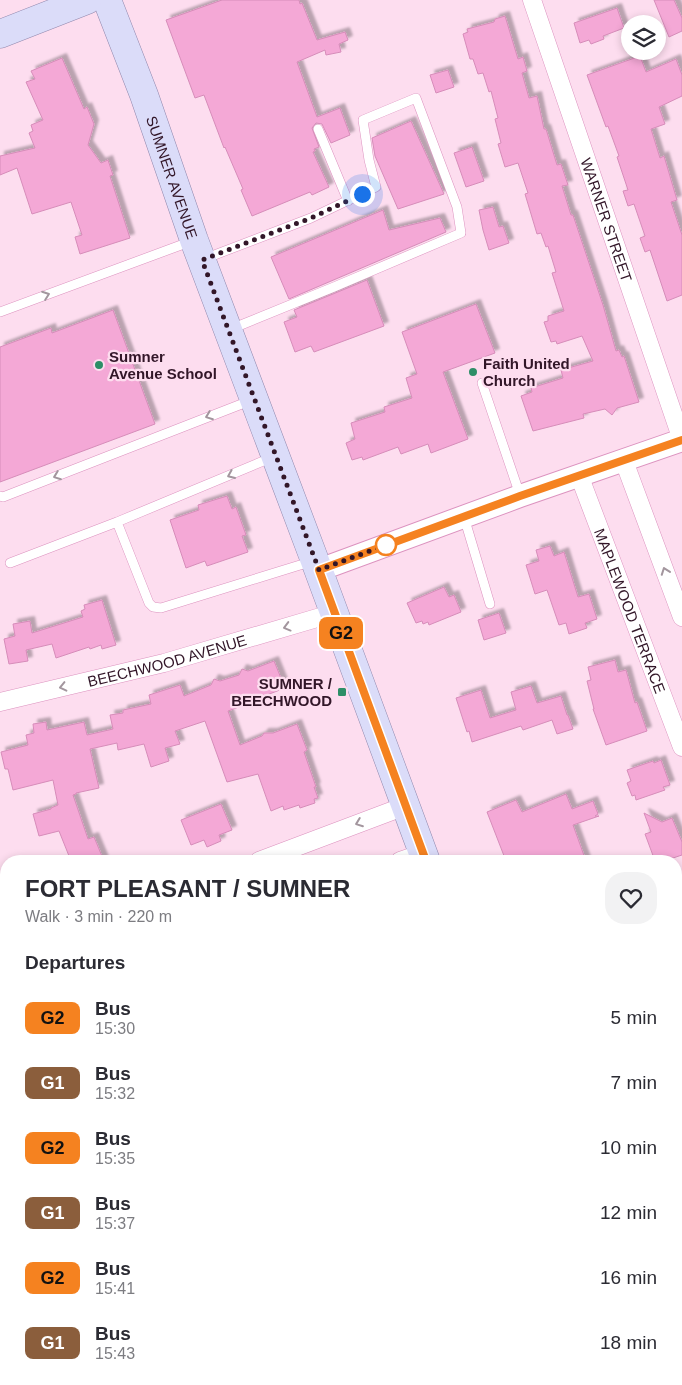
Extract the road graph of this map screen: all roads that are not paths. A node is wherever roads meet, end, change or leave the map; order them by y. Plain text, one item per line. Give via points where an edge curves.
1 (87, 0) edge
2 (107, 0) edge
3 (532, 0) edge
4 (0, 34) edge
5 (318, 129) dead end
6 (348, 201) junction
7 (198, 250) junction
8 (0, 312) edge
9 (228, 330) junction
10 (482, 383) dead end
11 (254, 399) junction
12 (682, 440) edge
13 (276, 456) junction
14 (624, 461) junction
15 (578, 475) junction
16 (0, 496) edge
17 (520, 496) junction
18 (464, 516) junction
19 (117, 522) junction
20 (10, 563) dead end
21 (317, 565) junction
22 (490, 604) dead end
23 (334, 614) junction
24 (682, 617) edge
25 (0, 702) edge
26 (682, 747) edge
27 (405, 806) junction
28 (275, 855) edge
29 (415, 855) edge

1 - 4 main road
2 - 7 main road, SUMNER AVENUE
3 - 12 street, WARNER STREET
5 - 6 lane
6 - 7 lane via 311,218
6 - 9 lane via 376,188 363,120 416,98 457,207 461,233
8 -> 7 lane
7 - 9 main road, SUMNER AVENUE
9 - 11 main road, SUMNER AVENUE
10 - 17 lane
11 - 13 main road, SUMNER AVENUE
11 -> 16 lane
12 - 14 street
13 -> 19 lane
13 - 21 main road, SUMNER AVENUE
14 - 15 street
24 -> 14 street
15 - 17 street
15 - 26 street, MAPLEWOOD TERRACE
17 - 18 street
18 - 21 street
18 - 22 lane
19 - 20 lane
19 - 21 lane via 146,599 153,607 161,608
21 - 23 main road, SUMNER AVENUE
23 -> 25 street, BEECHWOOD AVENUE via 164,663
23 - 27 main road, SUMNER AVENUE
27 -> 28 street
27 - 29 main road, SUMNER AVENUE

